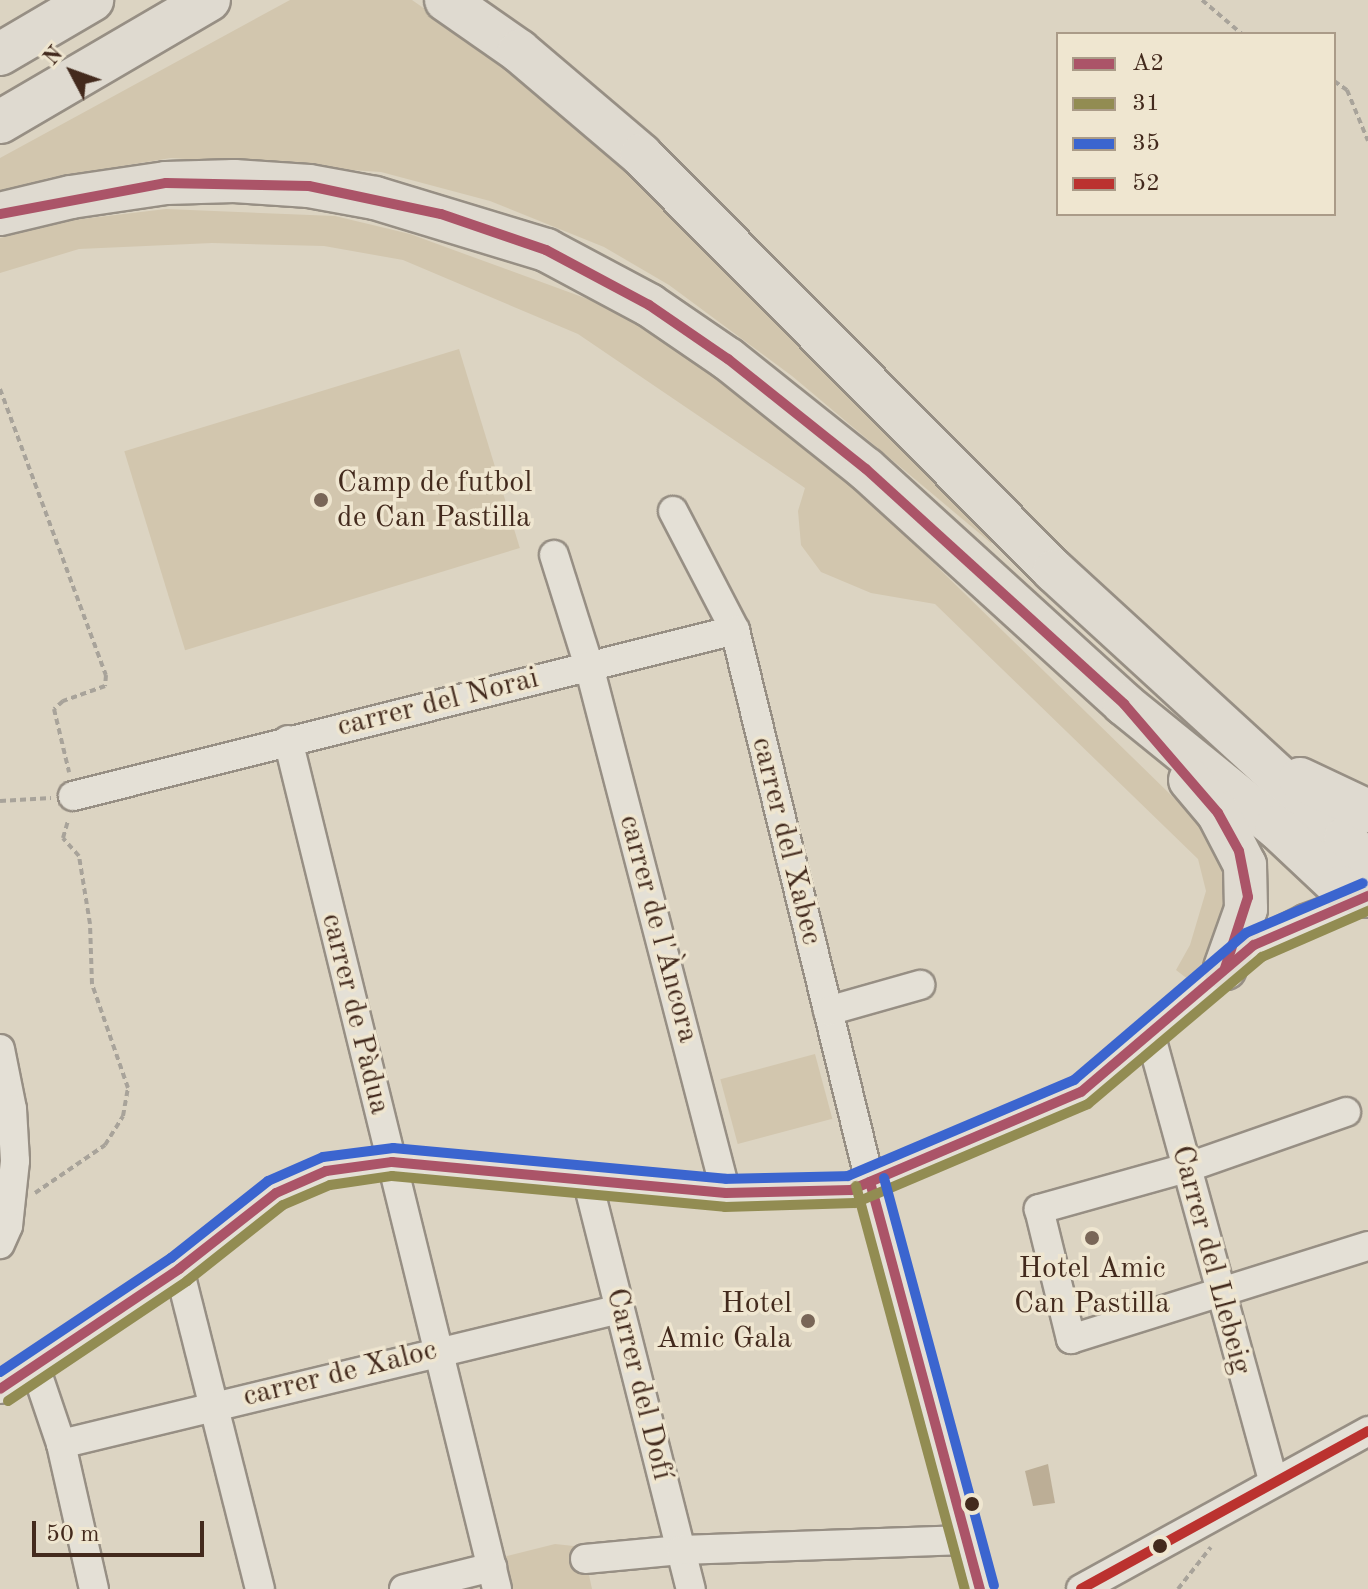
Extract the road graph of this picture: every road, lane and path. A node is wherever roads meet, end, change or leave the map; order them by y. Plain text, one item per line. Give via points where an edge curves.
1 (57, 0) edge
2 (92, 0) edge
3 (209, 0) edge
4 (446, 0) edge
5 (1202, 0) edge
6 (0, 26) edge
7 (1240, 32) edge
8 (0, 54) edge
9 (1336, 82) edge
10 (0, 122) edge
11 (1368, 141) edge
12 (0, 214) edge
13 (0, 389) edge
14 (673, 511) dead end
15 (554, 555) dead end
16 (735, 630) junction
17 (589, 666) junction
18 (1196, 703) junction
19 (1124, 704) junction
20 (288, 740) junction
21 (73, 796) junction
22 (0, 801) edge
23 (1368, 811) edge
24 (1368, 868) edge
25 (1368, 896) edge
26 (1225, 968) junction
27 (920, 985) dead end
28 (828, 1011) junction
29 (1151, 1037) junction
30 (0, 1049) edge
31 (1346, 1112) dead end
32 (392, 1162) junction
33 (1186, 1168) junction
34 (587, 1179) junction
35 (870, 1182) junction
36 (726, 1193) junction
37 (10, 1208) junction
38 (0, 1244) edge
39 (1368, 1246) edge
40 (179, 1269) junction
41 (1219, 1295) junction
42 (620, 1309) junction
43 (435, 1350) junction
44 (35, 1367) junction
45 (0, 1389) edge
46 (215, 1405) junction
47 (1368, 1431) edge
48 (61, 1444) junction
49 (1273, 1481) junction
50 (966, 1540) junction
51 (681, 1550) junction
52 (585, 1559) dead end
53 (495, 1578) edge
54 (94, 1589) edge
55 (260, 1589) edge
56 (404, 1589) edge
57 (691, 1589) edge
58 (980, 1589) edge
59 (1081, 1589) edge

1 - 6 highway
2 - 8 highway
3 - 10 highway
4 - 18 highway via 519,51 641,155 1054,571
5 - 7 path
9 - 11 path via 1347,90
12 - 19 highway via 153,185 234,181 309,186 375,198 546,250 649,305 728,359 878,478
13 - 21 path via 106,675 105,686 54,709
14 - 16 street, carrer del Xabec
15 - 17 street, carrer de l'Àncora
16 - 17 street
16 - 28 street, carrer del Xabec
17 - 20 street, carrer del Norai
17 - 36 street, carrer de l'Àncora
18 - 23 highway via 1306,784
18 - 24 highway via 1345,838
19 - 25 highway via 1276,827 1340,887
19 - 26 highway via 1218,813 1239,851 1248,897
20 - 21 street, carrer del Norai
20 - 32 street, carrer de Pàdua
21 - 22 path
21 - 37 path via 82,809 65,823 63,838 79,856 90,924 92,984 128,1088 123,1116 105,1145
25 - 26 street via 1275,933
26 - 29 street
27 - 28 street
28 - 35 street, carrer del Xabec
29 - 33 street, Carrer del Llebeig
29 - 35 street via 1081,1092
30 - 37 street via 12,1109
31 - 33 street
32 - 34 street
32 - 40 street via 326,1171 276,1193
32 - 43 street, carrer de Pàdua
33 - 41 street, Carrer del Llebeig
33 - 41 street via 1039,1209 1071,1339
34 - 36 street
34 - 42 street, Carrer del Dofí
35 - 36 street via 851,1190
35 - 50 street
37 - 38 street
39 - 41 street
40 - 44 street
40 - 46 street
41 - 49 street, Carrer del Llebeig
42 - 43 street, carrer de Xaloc
42 - 51 street, Carrer del Dofí
43 - 46 street, carrer de Xaloc
43 - 53 street, carrer de Pàdua
44 - 45 street
44 - 48 street
46 - 48 street, carrer de Xaloc
46 - 55 street
47 - 49 street
48 - 54 street
49 - 59 street
50 - 51 street
50 - 58 street
51 - 52 street
51 - 57 street, Carrer del Dofí
53 - 56 street

